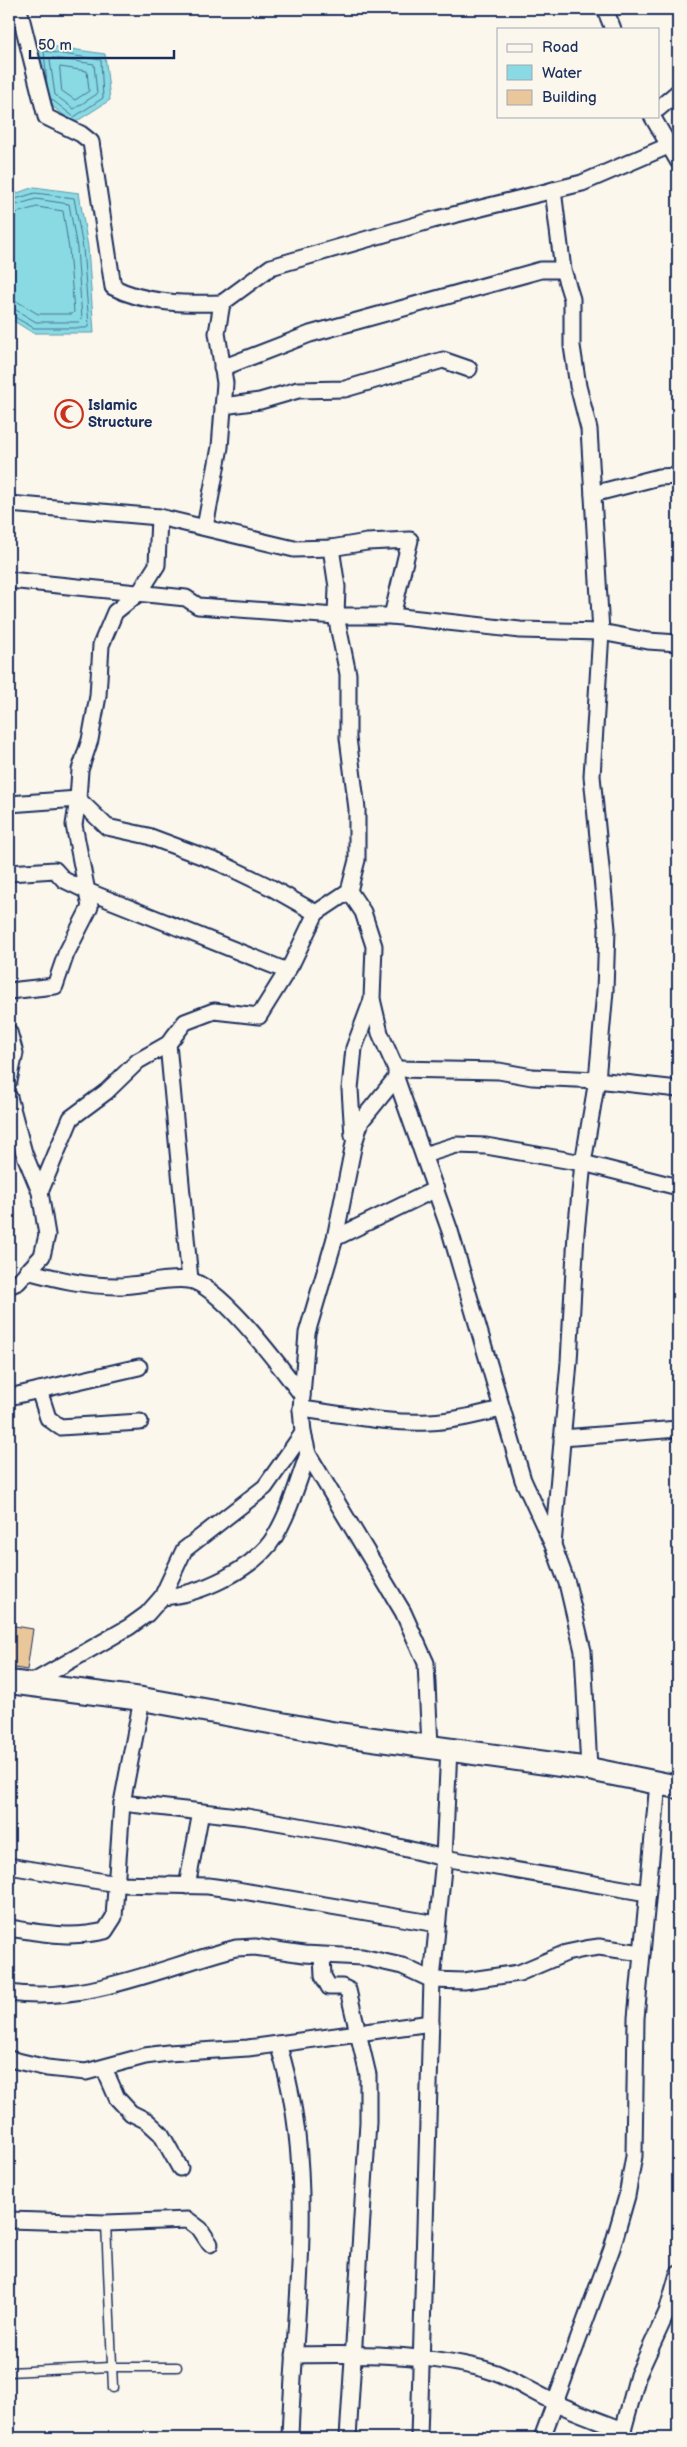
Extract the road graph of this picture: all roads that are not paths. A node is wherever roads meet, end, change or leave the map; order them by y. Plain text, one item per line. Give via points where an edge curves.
1 (605, 9) edge
2 (16, 11) edge
3 (613, 28) edge
4 (678, 92) edge
5 (660, 107) edge
6 (653, 118) edge
7 (668, 146) junction
8 (678, 161) edge
9 (553, 190) junction
10 (563, 270) junction
11 (222, 303) junction
12 (222, 368) junction
13 (469, 369) dead end
14 (223, 406) junction
15 (678, 476) edge
16 (593, 494) junction
17 (9, 504) edge
18 (159, 517) junction
19 (205, 527) junction
20 (331, 548) junction
21 (9, 580) edge
22 (140, 592) junction
23 (336, 616) junction
24 (392, 616) junction
25 (601, 632) junction
26 (678, 643) edge
27 (78, 799) junction
28 (9, 804) edge
29 (9, 873) edge
30 (87, 891) junction
31 (349, 891) junction
32 (316, 913) junction
33 (287, 971) junction
34 (9, 991) edge
35 (372, 999) junction
36 (9, 1032) edge
37 (168, 1044) junction
38 (396, 1073) junction
39 (598, 1080) junction
40 (9, 1082) edge
41 (678, 1089) edge
42 (9, 1097) edge
43 (354, 1142) junction
44 (424, 1154) junction
45 (583, 1163) junction
46 (678, 1187) edge
47 (436, 1189) junction
48 (40, 1192) junction
49 (335, 1238) junction
50 (27, 1271) junction
51 (190, 1280) junction
52 (9, 1286) edge
53 (139, 1367) dead end
54 (39, 1390) junction
55 (9, 1397) edge
56 (302, 1402) junction
57 (501, 1409) junction
58 (140, 1422) dead end
59 (678, 1429) edge
60 (303, 1434) junction
61 (562, 1438) junction
62 (308, 1454) junction
63 (553, 1545) junction
64 (162, 1597) junction
65 (18, 1683) edge
66 (142, 1700) junction
67 (440, 1747) junction
68 (589, 1769) junction
69 (668, 1785) edge
70 (122, 1804) junction
71 (201, 1812) junction
72 (444, 1858) junction
73 (9, 1866) edge
74 (117, 1884) junction
75 (187, 1886) junction
76 (647, 1893) junction
77 (437, 1924) junction
78 (9, 1928) edge
79 (642, 1953) junction
80 (322, 1956) junction
81 (432, 1980) junction
82 (9, 1993) edge
83 (431, 2023) junction
84 (358, 2033) junction
85 (278, 2044) junction
86 (9, 2060) edge
87 (104, 2068) junction
88 (180, 2168) dead end
89 (9, 2220) edge
90 (106, 2223) junction
91 (210, 2244) dead end
92 (678, 2274) edge
93 (674, 2303) edge
94 (352, 2354) junction
95 (294, 2355) junction
96 (422, 2359) junction
97 (111, 2367) junction
98 (177, 2367) dead end
99 (9, 2372) edge
100 (112, 2388) dead end
101 (555, 2403) junction
102 (622, 2434) edge
103 (290, 2438) edge
104 (348, 2438) edge
105 (419, 2438) edge
106 (542, 2438) edge

1 - 3 street
2 - 11 street via 46,117 91,142 113,287 127,294 163,301
4 - 5 street
6 - 7 street
7 - 8 street
7 - 9 street via 582,183
9 - 10 street
9 - 11 street via 433,220 271,267
10 - 12 street via 541,270 310,334
10 - 16 street via 572,300 572,346 589,429
11 - 12 street via 217,333
12 - 14 street via 225,383
13 - 14 street via 443,360 345,389 298,390 260,401
14 - 19 street via 220,447
15 - 16 street
16 - 25 street
17 - 18 street
18 - 19 street
18 - 22 street via 156,565
19 - 20 street via 294,549
20 - 23 street via 338,587
20 - 24 street via 410,540
21 - 22 street
22 - 23 street via 186,598 198,606
22 - 27 street via 115,612 100,645 98,696 90,740 80,770
23 - 24 street
23 - 31 street via 348,674 348,738 356,809 357,860
24 - 25 street via 520,630
25 - 26 street
25 - 39 street via 592,776 607,929
27 - 28 street
27 - 30 street via 74,825
27 - 32 street via 107,828 148,836 220,863 270,886
29 - 30 street via 55,870 64,880
30 - 33 street
30 - 34 street via 90,907 66,954 55,986
31 - 32 street
31 - 35 street via 363,912 374,946
32 - 33 street
33 - 37 street via 259,1016 214,1011 185,1022
35 - 38 street via 380,1033
35 - 43 street via 354,1048 350,1089
36 - 40 street via 15,1053
37 - 48 street via 138,1061 106,1092 71,1118
37 - 51 street
38 - 39 street via 500,1071 532,1077
38 - 43 street via 361,1121
38 - 44 street
39 - 41 street
39 - 45 street
42 - 48 street via 24,1153
43 - 49 street
44 - 45 street via 472,1145
44 - 47 street
45 - 46 street
45 - 61 street
47 - 49 street
47 - 57 street
48 - 50 street via 47,1235 42,1256
49 - 56 street via 307,1333
50 - 51 street via 95,1285
50 - 52 street via 18,1282
51 - 56 street via 208,1288 226,1306 270,1354
53 - 54 street
54 - 55 street
54 - 58 street via 48,1418 60,1427
56 - 57 street via 390,1420 428,1422 454,1420
56 - 60 street
57 - 63 street via 523,1480
59 - 61 street
60 - 62 street
60 - 64 street via 265,1487 184,1550
61 - 63 street
62 - 64 street via 284,1521 260,1553 215,1585 178,1596
62 - 67 street via 403,1612 418,1643 426,1663
63 - 68 street via 567,1584 583,1651
64 - 65 street via 129,1627
65 - 66 main road
66 - 67 main road via 337,1734
66 - 70 street
67 - 68 main road
67 - 72 street
68 - 69 main road
69 - 76 street
70 - 71 street
70 - 74 street
71 - 72 street via 349,1835
71 - 75 street
72 - 76 street
72 - 77 street
73 - 74 street
74 - 75 street
74 - 78 street via 114,1917 105,1931 61,1936
75 - 77 street via 237,1890
76 - 79 street
77 - 81 street
79 - 81 street via 599,1947 566,1953 519,1973 500,1977
79 - 101 street via 635,2054 634,2156 627,2196 612,2248
80 - 81 street via 381,1960
80 - 82 street via 255,1947 236,1948 88,1990 57,1994
80 - 84 street via 325,1983 329,1987 348,1990
81 - 83 street
83 - 84 street
83 - 96 street
84 - 85 street
84 - 94 street via 368,2074 368,2122
85 - 87 street via 145,2056
85 - 95 street via 289,2077 300,2148
86 - 87 street via 70,2071
87 - 88 street via 117,2098 131,2113 161,2134
89 - 90 street
90 - 91 street via 188,2220 200,2229
90 - 97 lane
92 - 93 street
93 - 102 street via 638,2375
94 - 95 street
94 - 96 street
94 - 104 street
95 - 103 street
96 - 101 street via 499,2374
96 - 105 street
97 - 98 lane
97 - 99 lane
97 - 100 lane
101 - 102 street
101 - 106 street

